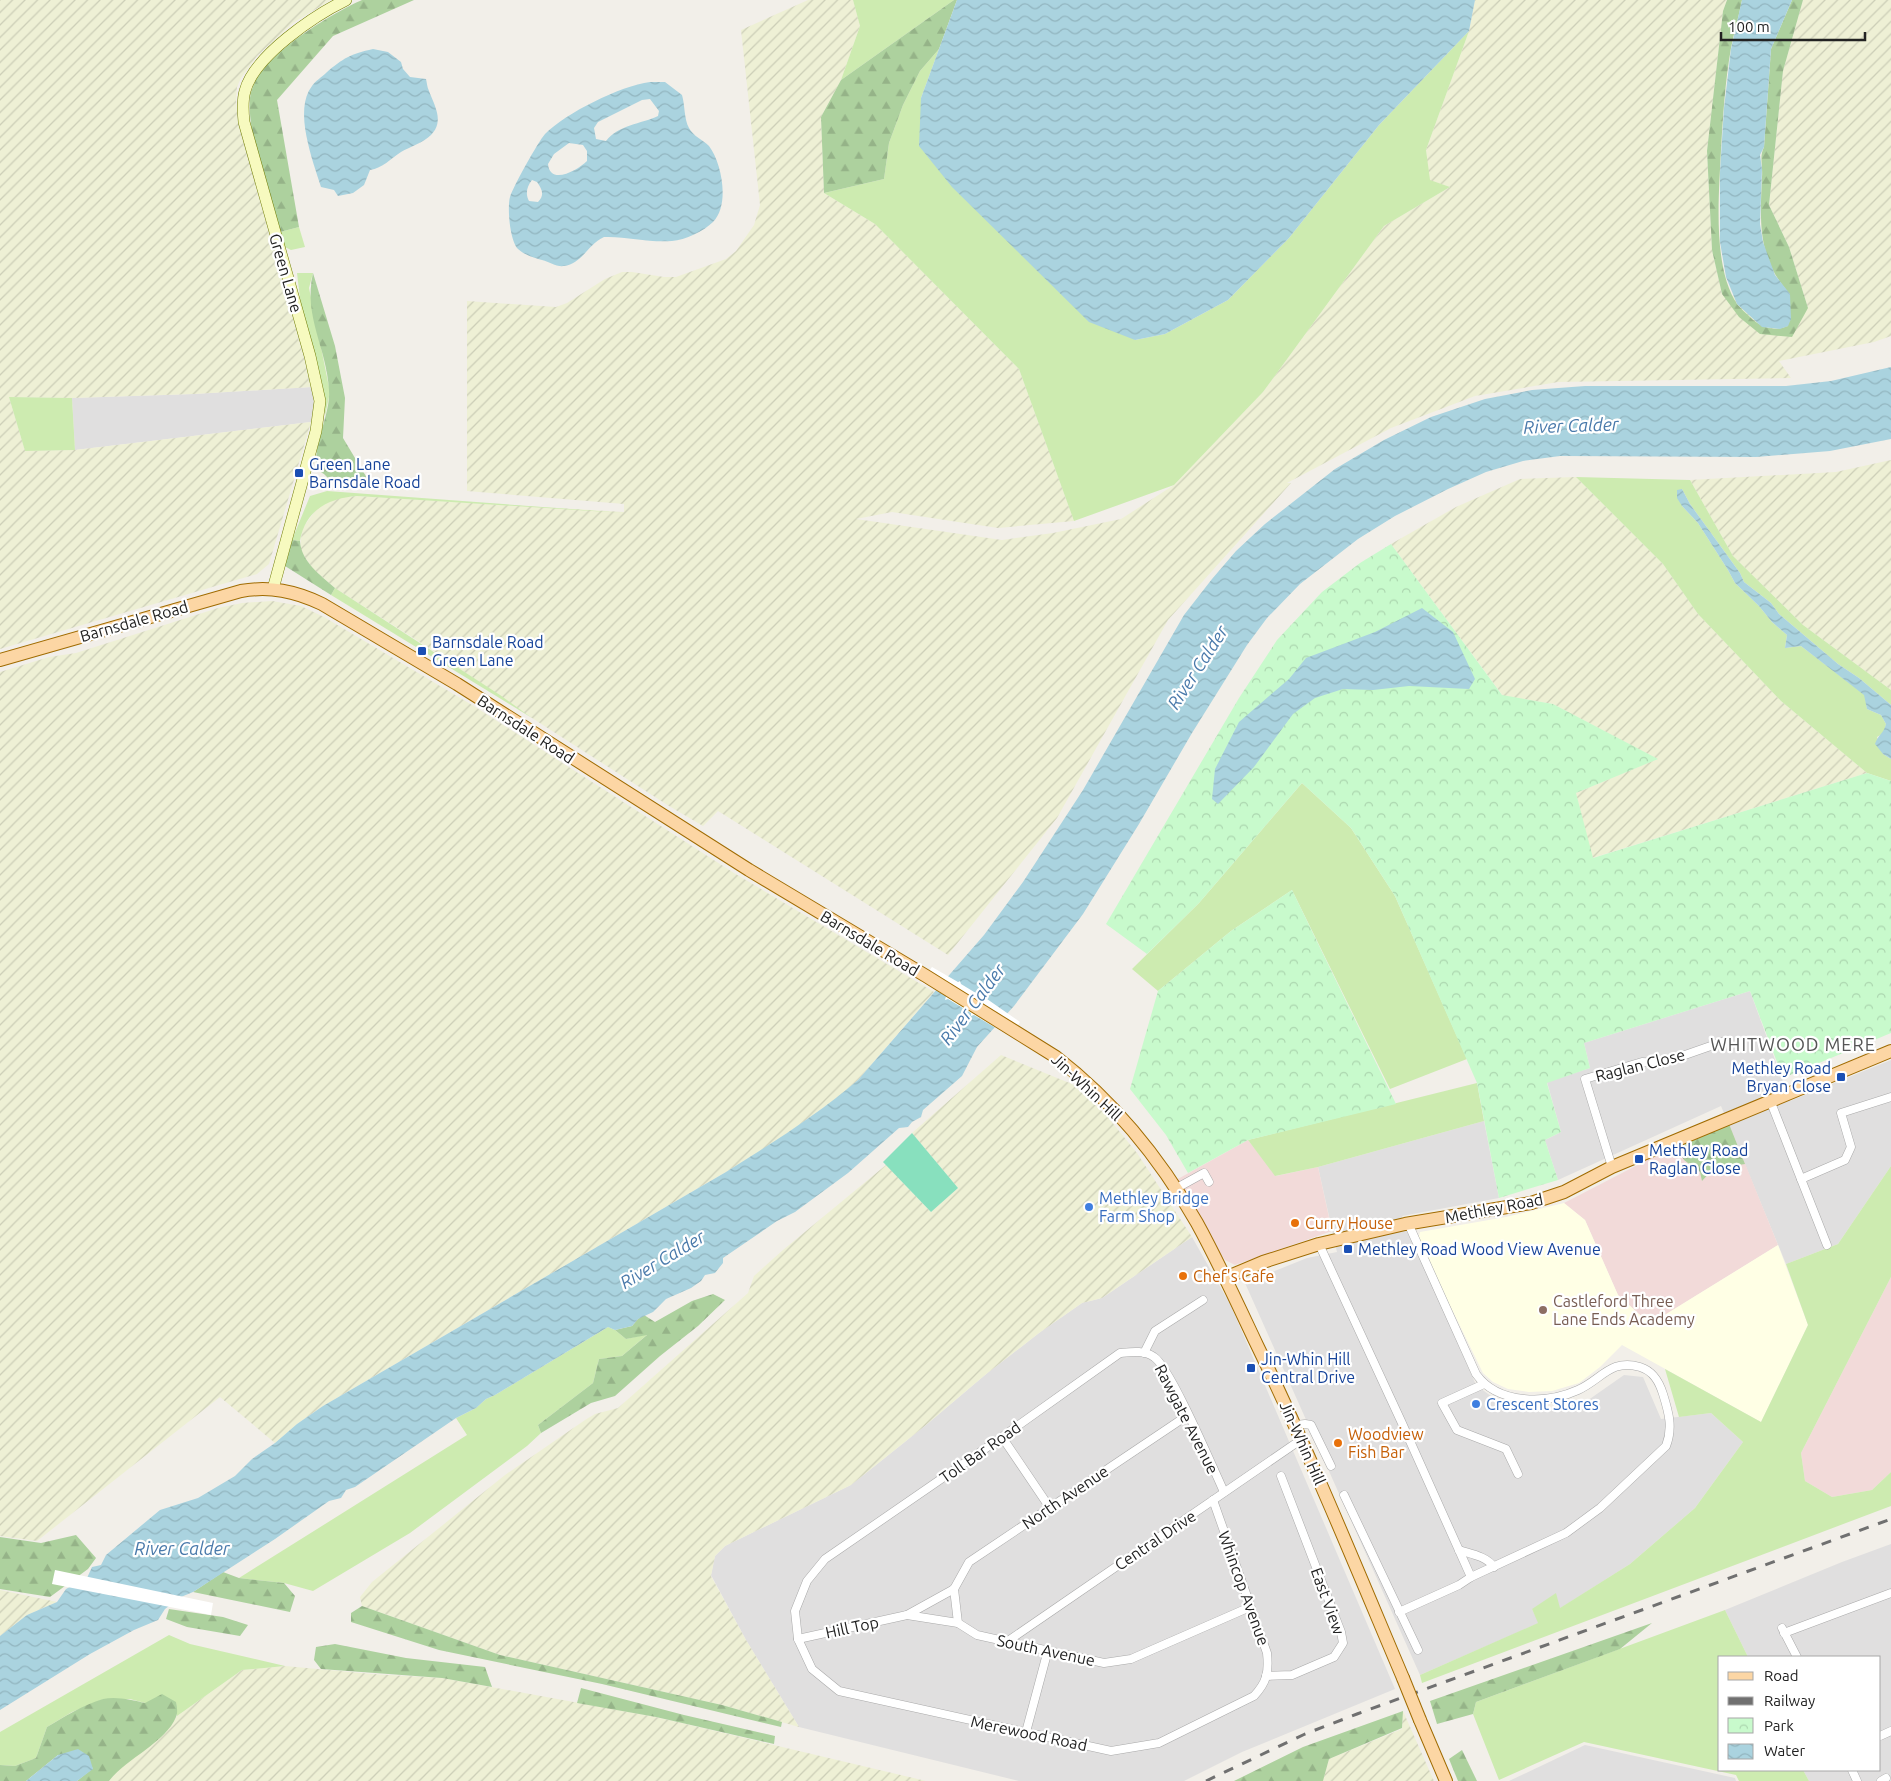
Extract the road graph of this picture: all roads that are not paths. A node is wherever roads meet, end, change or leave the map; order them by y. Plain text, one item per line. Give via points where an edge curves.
1 (346, 0) edge
2 (273, 589) junction
3 (0, 660) edge
4 (1015, 1030) joint
5 (1725, 1041) dead end
6 (1891, 1051) edge
7 (1891, 1097) edge
8 (1770, 1100) junction
9 (1612, 1167) junction
10 (1801, 1179) junction
11 (1209, 1182) dead end
12 (1175, 1189) junction
13 (1408, 1224) junction
14 (1319, 1244) junction
15 (1827, 1245) dead end
16 (1225, 1278) junction
17 (1203, 1300) dead end
18 (1144, 1353) junction
19 (1484, 1384) junction
20 (1188, 1415) junction
21 (1296, 1425) junction
22 (1002, 1438) junction
23 (1302, 1439) junction
24 (1331, 1466) dead end
25 (1518, 1474) dead end
26 (1280, 1476) dead end
27 (1224, 1492) junction
28 (1344, 1495) dead end
29 (1212, 1500) junction
30 (1050, 1508) junction
31 (1459, 1550) junction
32 (1494, 1567) junction
33 (1471, 1577) junction
34 (954, 1588) junction
35 (1891, 1593) edge
36 (1250, 1607) junction
37 (1399, 1612) junction
38 (907, 1615) junction
39 (958, 1623) junction
40 (798, 1639) junction
41 (1008, 1641) junction
42 (1048, 1650) junction
43 (1418, 1650) dead end
44 (1796, 1656) edge
45 (1266, 1676) junction
46 (1026, 1732) junction
47 (1446, 1781) edge

1 - 2 street, Green Lane via 309,22 270,54 258,66 244,91 244,122 320,401 316,431
2 - 3 main road, Barnsdale Road via 232,593
2 - 4 main road, Barnsdale Road via 307,597 362,628 749,870
4 - 12 main road, Jin-Whin Hill via 1075,1072 1114,1108
5 - 9 street, Raglan Close via 1662,1063 1642,1062 1585,1080
6 - 8 main road, Methley Road
7 - 10 street via 1841,1113 1852,1148 1845,1160
8 - 9 main road, Methley Road
8 - 10 street
9 - 13 main road, Methley Road via 1564,1192 1531,1203
10 - 15 street
11 - 12 street via 1204,1173
12 - 16 main road, Jin-Whin Hill via 1197,1223
13 - 14 main road, Methley Road
13 - 19 street via 1476,1374
14 - 16 main road, Methley Road
14 - 31 street
16 - 21 main road, Jin-Whin Hill
17 - 18 street via 1155,1331
18 - 20 street, Rawgate Avenue via 1160,1362
18 - 22 street, Toll Bar Road via 1120,1353
19 - 25 street via 1442,1402 1457,1430 1506,1449
19 - 32 street via 1513,1397 1548,1399 1581,1389 1617,1365 1630,1364 1653,1374 1662,1389 1670,1425 1666,1446 1600,1508 1566,1533
20 - 27 street, Rawgate Avenue
20 - 30 street, North Avenue
21 - 23 main road, Jin-Whin Hill
21 - 24 street via 1311,1425
22 - 30 street
22 - 40 street, Toll Bar Road via 825,1560 807,1582 796,1611
23 - 27 street, Central Drive
23 - 47 main road, Jin-Whin Hill, bridge
26 - 45 street, East View via 1343,1642 1334,1658 1292,1675
27 - 29 street, Central Drive
28 - 37 street
29 - 36 street, Whincop Avenue
29 - 41 street, Central Drive
30 - 34 street, North Avenue via 968,1562
31 - 32 street via 1484,1558
31 - 33 street
32 - 33 street
33 - 37 street
34 - 38 street, Hill Top
34 - 39 street
35 - 44 street via 1783,1631
36 - 42 street, South Avenue via 1131,1659 1104,1663
36 - 45 street, Whincop Avenue via 1267,1653
37 - 43 street
38 - 39 street, Hill Top
38 - 40 street, Hill Top
39 - 41 street, South Avenue via 977,1635
40 - 46 street, Merewood Road via 812,1669 839,1691
41 - 42 street, South Avenue
42 - 46 street
45 - 46 street, Merewood Road via 1264,1686 1254,1696 1159,1743 1111,1751

